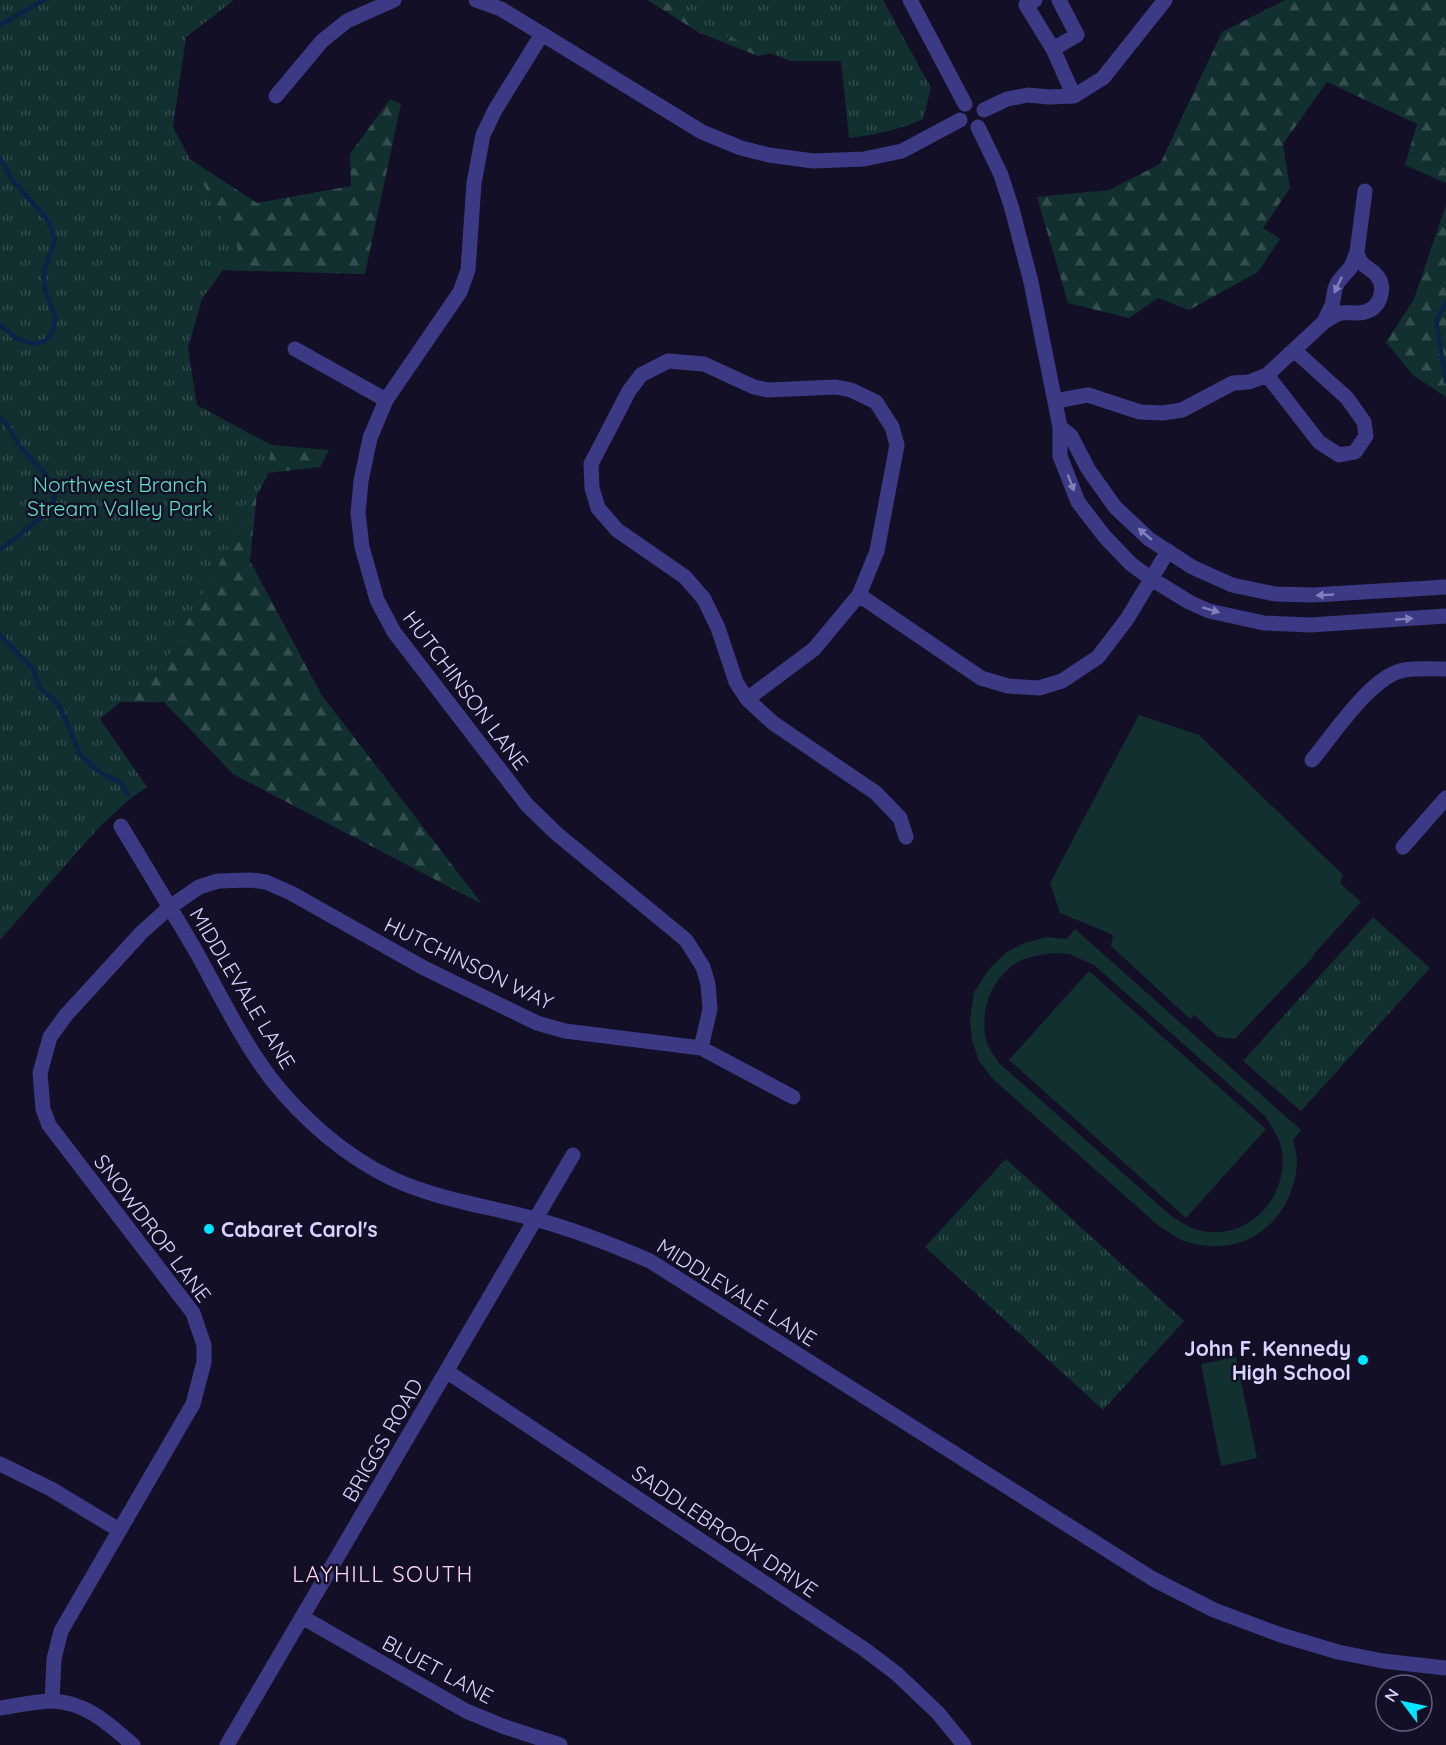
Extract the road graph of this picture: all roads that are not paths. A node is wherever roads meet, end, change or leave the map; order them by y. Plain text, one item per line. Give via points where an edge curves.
1 (394, 0) edge
2 (476, 0) edge
3 (910, 0) edge
4 (1035, 0) edge
5 (1059, 0) edge
6 (1165, 0) edge
7 (542, 34) junction
8 (1053, 49) junction
9 (276, 96) dead end
10 (1074, 96) junction
11 (965, 104) junction
12 (984, 110) junction
13 (960, 120) junction
14 (978, 127) junction
15 (1365, 191) dead end
16 (1357, 252) junction
17 (1324, 322) junction
18 (295, 349) dead end
19 (1294, 350) junction
20 (1267, 375) junction
21 (386, 400) junction
22 (1055, 401) junction
23 (1060, 426) junction
24 (1167, 551) junction
25 (1150, 578) junction
26 (1446, 587) edge
27 (859, 595) junction
28 (1446, 616) edge
29 (1446, 669) edge
30 (747, 699) junction
31 (1312, 760) dead end
32 (1446, 798) edge
33 (121, 826) dead end
34 (906, 837) dead end
35 (1403, 847) dead end
36 (170, 907) junction
37 (701, 1048) junction
38 (793, 1098) dead end
39 (573, 1155) dead end
40 (535, 1219) junction
41 (446, 1371) junction
42 (0, 1464) edge
43 (119, 1530) junction
44 (302, 1617) junction
45 (1446, 1668) edge
46 (52, 1701) junction
47 (0, 1708) edge
48 (133, 1745) edge
49 (226, 1745) edge
50 (560, 1745) edge
51 (964, 1745) edge

1 - 9 street via 347,21 322,41
2 - 7 street via 501,9
3 - 11 street
4 - 8 street via 1026,4
5 - 8 street via 1077,35
6 - 10 street via 1103,78
7 - 13 street via 702,132 769,155 813,161 864,159 902,151
7 - 21 street, HUTCHINSON LANE via 483,135 474,183 468,270 460,292
8 - 10 street
10 - 12 street via 1028,95
11 - 12 street via 978,104
11 - 13 street
12 - 14 street
13 - 14 street via 969,128
14 - 22 street via 1012,209
15 - 16 street
16 -> 17 street via 1338,282
16 - 17 street via 1359,261 1382,284 1378,303 1365,312 1340,313
17 - 19 street
18 - 21 street
19 - 20 street
19 - 20 street via 1347,398 1364,422 1366,436 1355,452 1340,455 1319,442
20 - 22 street via 1233,383 1182,410 1162,413 1140,412 1088,394
21 - 37 street, HUTCHINSON LANE via 370,438 358,513 362,547 377,600 393,632 526,805 686,940 703,967 708,984 710,1009
22 - 23 street
24 -> 23 street via 1115,507 1071,436
23 -> 25 street via 1060,456 1078,502 1105,537
24 - 25 street
26 -> 24 street via 1275,594 1232,585
25 - 27 street via 1127,619 1098,657 1062,681 1039,688 1008,686 981,678
25 -> 28 street via 1209,611 1264,623 1310,625
27 - 30 street via 814,649
27 - 30 street via 877,551 897,446 892,427 876,402 836,387 754,387 704,364 668,361 641,375 591,464 598,508 616,530 685,577 704,599 736,682
29 - 31 street via 1402,670 1378,682
30 - 34 street via 773,723 876,793 900,818
32 - 35 street
33 - 36 street, MIDDLEVALE LANE
36 - 37 street, HUTCHINSON WAY via 199,886 218,881 266,882 424,968 537,1023
36 - 40 street, MIDDLEVALE LANE via 247,1043 272,1080 312,1123 355,1157 391,1178 431,1193
36 - 43 street, SNOWDROP LANE via 66,1015 50,1037 40,1073 43,1108 50,1125 193,1313 204,1345 204,1362 193,1404
37 - 38 street, HUTCHINSON WAY
39 - 40 street, BRIGGS ROAD
40 - 41 street, BRIGGS ROAD
40 - 45 street, MIDDLEVALE LANE via 598,1238 650,1261 1153,1579 1214,1610 1338,1652
41 - 44 street, BRIGGS ROAD
41 - 51 street, SADDLEBROOK DRIVE via 864,1649 938,1713
42 - 43 street
43 - 46 street, SNOWDROP LANE via 61,1632 54,1659
44 - 49 street, BRIGGS ROAD
44 - 50 street, BLUET LANE via 466,1711
46 - 47 street
46 - 48 street via 78,1706 103,1718

